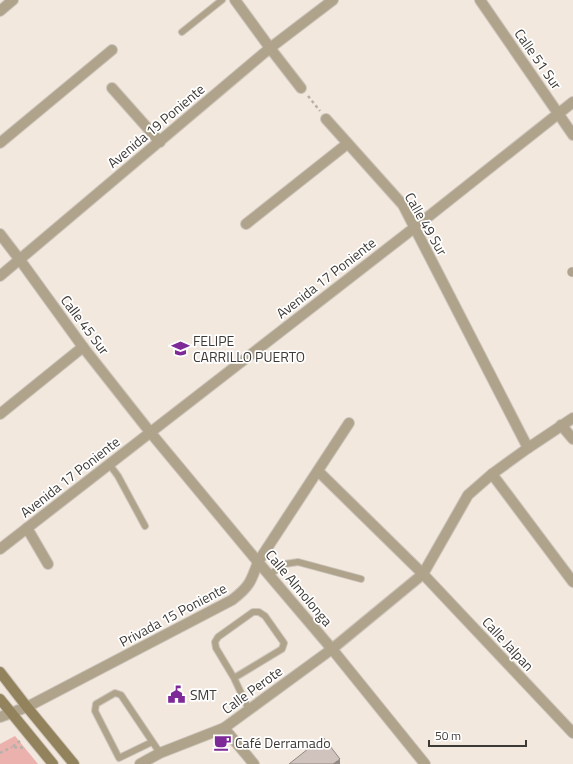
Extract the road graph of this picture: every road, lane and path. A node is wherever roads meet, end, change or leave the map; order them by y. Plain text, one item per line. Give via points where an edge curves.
1 (13, 0) edge
2 (222, 0) edge
3 (235, 0) edge
4 (333, 0) edge
5 (480, 0) edge
6 (0, 11) edge
7 (182, 32) dead end
8 (270, 48) junction
9 (112, 50) dead end
10 (112, 88) dead end
11 (301, 88) joint
12 (573, 102) edge
13 (558, 113) junction
14 (326, 119) joint
15 (573, 135) edge
16 (160, 142) junction
17 (0, 143) edge
18 (347, 144) junction
19 (246, 224) dead end
20 (414, 228) junction
21 (0, 234) edge
22 (20, 260) junction
23 (0, 276) edge
24 (83, 347) junction
25 (0, 414) edge
26 (573, 418) edge
27 (349, 423) dead end
28 (561, 425) junction
29 (150, 432) junction
30 (573, 439) edge
31 (528, 448) junction
32 (109, 464) junction
33 (318, 470) junction
34 (492, 474) junction
35 (145, 526) dead end
36 (27, 528) junction
37 (0, 549) edge
38 (258, 562) junction
39 (48, 564) dead end
40 (422, 574) junction
41 (269, 575) junction
42 (361, 579) dead end
43 (573, 582) edge
44 (332, 649) junction
45 (0, 672) edge
46 (234, 678) junction
47 (0, 699) edge
48 (27, 707) junction
49 (249, 710) junction
50 (12, 714) junction
51 (0, 717) edge
52 (224, 728) junction
53 (573, 733) edge
54 (152, 742) junction
55 (12, 747) dead end
56 (0, 753) edge
57 (160, 753) junction
58 (52, 764) edge
59 (74, 764) edge
60 (140, 764) edge
61 (254, 764) edge
62 (425, 764) edge

1 - 6 street
2 - 7 lane
3 - 8 street
4 - 8 street, Avenida 19 Poniente
5 - 13 street, Calle 51 Sur
8 - 11 street
8 - 16 street, Avenida 19 Poniente
9 - 17 street
10 - 16 street
11 - 14 path
12 - 13 street, Avenida 17 Poniente
13 - 15 street, Calle 51 Sur
13 - 20 street, Avenida 17 Poniente
14 - 18 street, Calle 49 Sur
16 - 22 street, Avenida 19 Poniente
18 - 19 street
18 - 20 street, Calle 49 Sur via 403,205
20 - 29 street, Avenida 17 Poniente
20 - 31 street, Calle 49 Sur
21 - 22 street, Calle 45 Sur
22 - 23 street, Avenida 19 Poniente
22 - 24 street, Calle 45 Sur
24 - 25 street
24 - 29 street, Calle 45 Sur
26 - 28 street
27 - 33 street, Privada 15 Poniente
28 - 30 street
28 - 31 street
29 - 32 street, Avenida 17 Poniente
29 - 38 street, Calle Almolonga
31 - 34 street
32 - 35 lane
32 - 36 street, Avenida 17 Poniente
33 - 38 street, Privada 15 Poniente
33 - 40 street, Calle Jalpan
34 - 40 street via 468,494
34 - 43 street
36 - 37 street, Avenida 17 Poniente
36 - 39 street
38 - 41 street, Calle Almolonga
38 - 48 street, Privada 15 Poniente via 246,589 232,600
40 - 44 street, Calle Perote
40 - 53 street, Calle Jalpan
41 - 42 lane via 285,564 298,562
41 - 44 street, Calle Almolonga
44 - 49 street, Calle Perote
44 - 62 street, Calle Almolonga
45 - 48 main road
46 - 46 lane via 215,642 238,622 253,612 259,612 265,616 284,646
46 - 49 lane
47 - 50 main road
48 - 50 street, Privada 15 Poniente
48 - 59 main road
49 - 52 street, Calle Perote
50 - 51 street, Privada 15 Poniente
50 - 58 main road
52 - 57 street, Calle Perote
52 - 61 street
54 - 54 lane via 121,695 115,693 96,704 95,711 119,758
54 - 57 lane
55 - 56 path
57 - 60 street, Calle Perote

